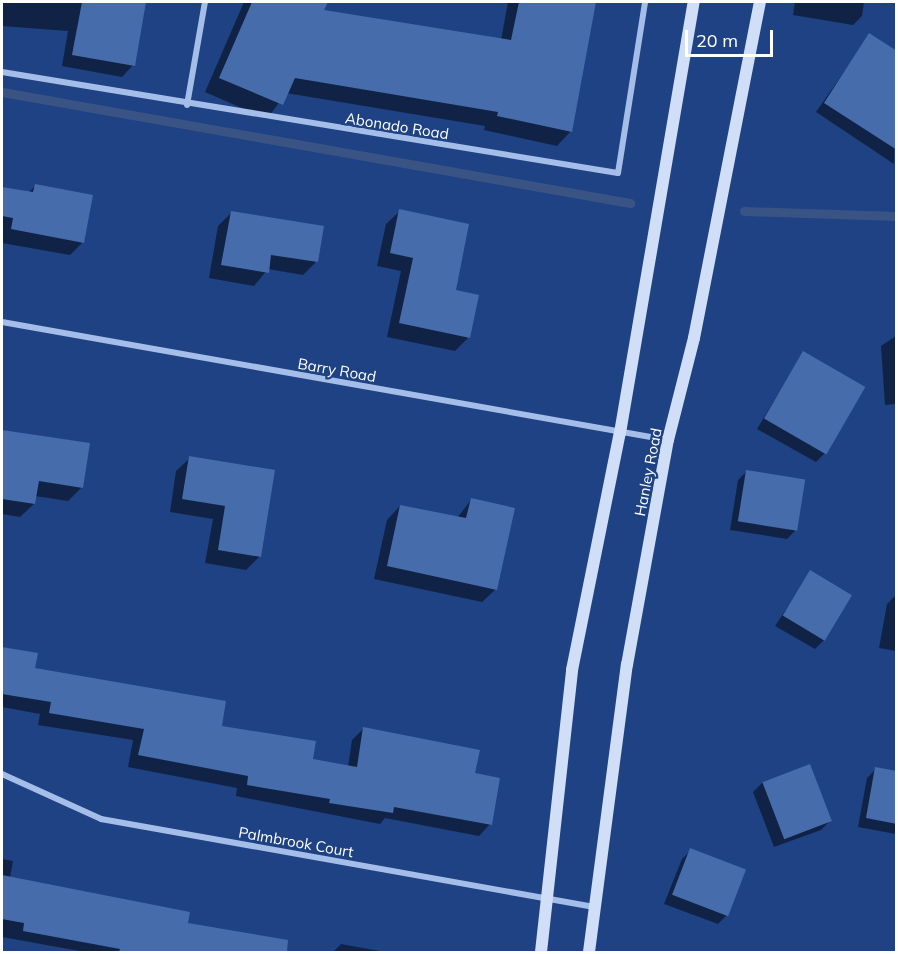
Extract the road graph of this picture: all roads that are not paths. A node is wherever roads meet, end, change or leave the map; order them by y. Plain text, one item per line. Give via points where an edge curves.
1 (206, 2) edge
2 (645, 2) edge
3 (694, 2) edge
4 (760, 2) edge
5 (2, 72) edge
6 (187, 105) junction
7 (2, 322) edge
8 (620, 433) junction
9 (668, 440) junction
10 (2, 774) edge
11 (547, 900) junction
12 (594, 907) junction
13 (541, 952) edge
14 (589, 952) edge

1 - 6 street
2 - 6 street, Abonado Road via 618,173
3 - 8 main road
4 - 9 main road, Hanley Road via 694,338
5 - 6 street, Abonado Road
7 - 8 street, Barry Road
8 - 9 street, Barry Road
8 - 11 main road via 572,670
9 - 12 main road, Hanley Road via 627,665
10 - 11 street, Palmbrook Court via 101,819
11 - 12 street, Palmbrook Court
11 - 13 main road
12 - 14 main road, Hanley Road

